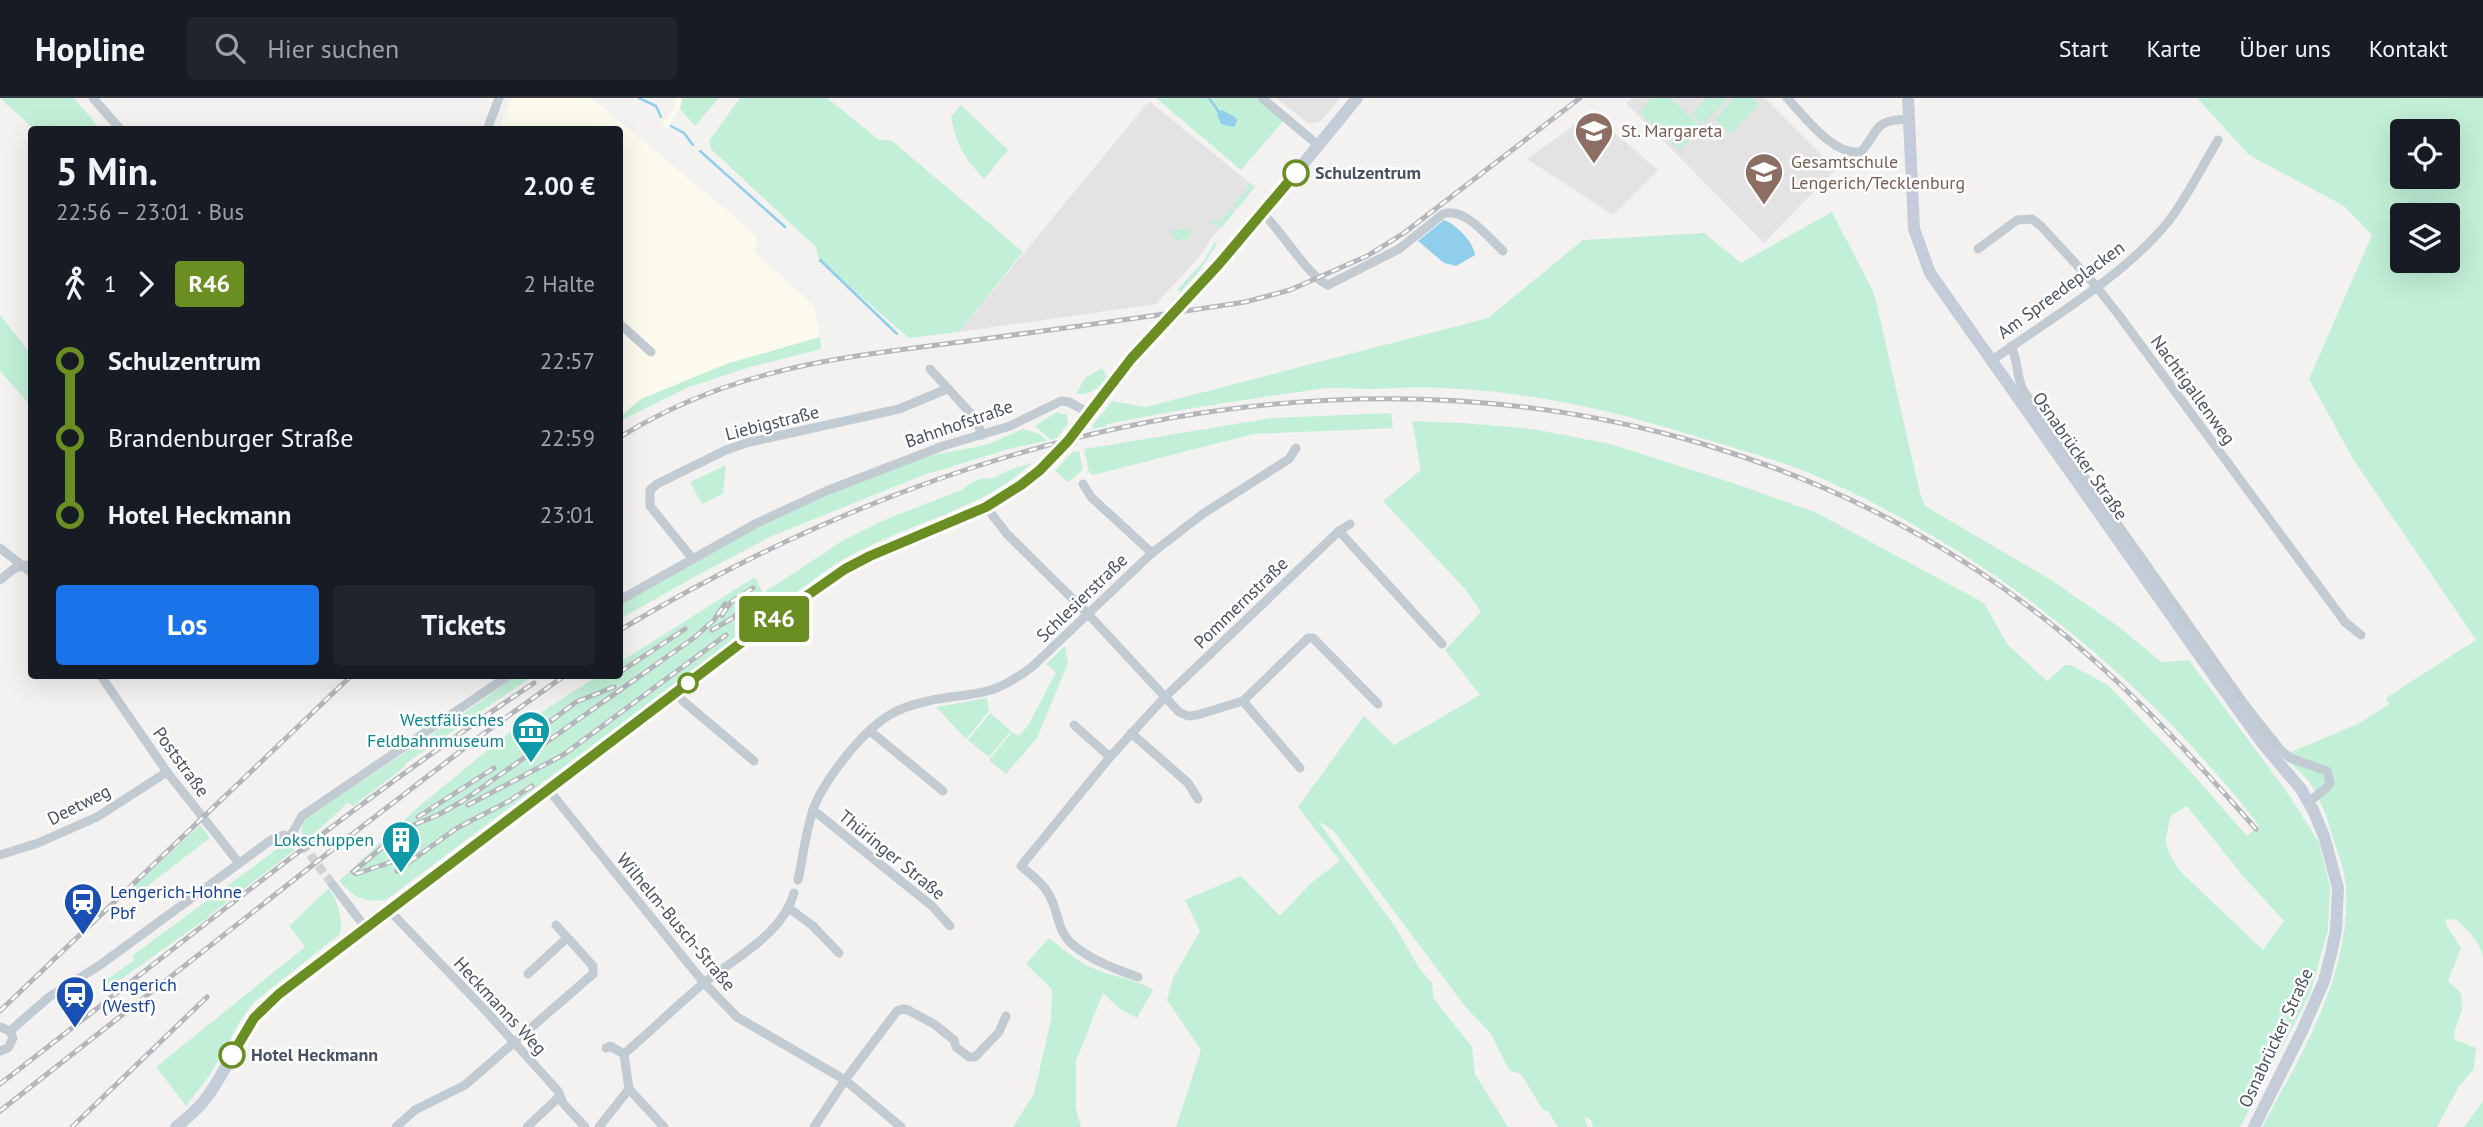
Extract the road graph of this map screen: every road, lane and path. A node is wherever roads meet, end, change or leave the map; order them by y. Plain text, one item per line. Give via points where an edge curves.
1 (93, 98) edge
2 (499, 98) edge
3 (1262, 98) edge
4 (1357, 98) edge
5 (1787, 98) edge
6 (1909, 98) edge
7 (1910, 119) junction
8 (118, 126) edge
9 (488, 126) edge
10 (2218, 139) dead end
11 (1318, 145) junction
12 (1263, 213) junction
13 (1978, 249) dead end
14 (1503, 251) dead end
15 (2096, 286) junction
16 (623, 327) edge
17 (2011, 346) junction
18 (651, 352) dead end
19 (1991, 360) junction
20 (930, 369) dead end
21 (947, 389) junction
22 (1089, 413) junction
23 (982, 435) junction
24 (1296, 448) dead end
25 (1083, 484) dead end
26 (986, 507) junction
27 (1350, 524) dead end
28 (1339, 531) junction
29 (0, 548) edge
30 (1152, 553) junction
31 (692, 558) junction
32 (28, 567) edge
33 (28, 568) edge
34 (0, 580) edge
35 (623, 598) edge
36 (1088, 614) junction
37 (2361, 635) dead end
38 (1442, 644) dead end
39 (103, 679) edge
40 (504, 679) edge
41 (676, 692) junction
42 (1164, 698) junction
43 (1243, 701) junction
44 (1378, 704) dead end
45 (1074, 725) dead end
46 (870, 731) junction
47 (1131, 733) junction
48 (1111, 757) junction
49 (754, 761) dead end
50 (1300, 768) dead end
51 (167, 772) junction
52 (548, 789) junction
53 (943, 791) dead end
54 (1198, 799) dead end
55 (2309, 802) junction
56 (813, 810) junction
57 (290, 837) junction
58 (302, 844) tunnel mouth
59 (0, 855) edge
60 (239, 863) junction
61 (798, 880) dead end
62 (333, 885) tunnel mouth
63 (794, 893) dead end
64 (388, 909) junction
65 (790, 909) junction
66 (556, 925) dead end
67 (950, 926) dead end
68 (365, 927) junction
69 (567, 937) junction
70 (839, 953) dead end
71 (528, 974) dead end
72 (1138, 977) dead end
73 (704, 983) junction
74 (1006, 1016) dead end
75 (0, 1027) edge
76 (10, 1031) junction
77 (513, 1042) junction
78 (606, 1048) dead end
79 (0, 1051) edge
80 (624, 1055) junction
81 (845, 1080) junction
82 (629, 1089) junction
83 (560, 1096) junction
84 (176, 1127) edge
85 (396, 1127) edge
86 (527, 1127) edge
87 (584, 1127) edge
88 (599, 1127) edge
89 (664, 1127) edge
90 (814, 1127) edge
91 (901, 1127) edge
92 (2254, 1127) edge

1 - 8 street
2 - 9 street
3 - 11 street
4 - 11 street
5 - 7 street via 1827,139 1854,153 1862,151 1885,121
6 - 7 street, Osnabrücker Straße
7 - 19 street, Osnabrücker Straße via 1912,204 1920,250 1939,286
10 - 15 street, Am Spreedeplacken via 2169,220 2129,262
11 - 12 street
12 - 14 street via 1328,285 1399,249 1450,211 1464,217
12 - 22 street via 1131,359
13 - 15 street, Nachtigallenweg via 2017,220 2032,219
15 - 17 street, Am Spreedeplacken
15 - 37 street, Nachtigallenweg via 2346,622
16 - 18 street
17 - 19 street, Am Spreedeplacken
17 - 55 street, Osnabrücker Straße via 2023,390 2248,709 2281,751 2327,771 2330,783
19 - 55 street, Osnabrücker Straße via 2214,676
20 - 21 street
21 - 23 street via 975,418
21 - 31 street, Liebigstraße via 899,409 746,443 657,484 650,491 650,506
22 - 23 street, Bahnhofstraße via 1061,401
22 - 26 street via 1040,470
23 - 31 street, Bahnhofstraße via 826,491
24 - 30 street, Schlesierstraße via 1289,459 1204,513
25 - 30 street via 1091,497
26 - 36 street
26 - 41 street via 833,576
27 - 28 street, Pommernstraße
28 - 38 street
28 - 42 street, Pommernstraße
29 - 32 street
30 - 36 street, Schlesierstraße
31 - 35 street, Bahnhofstraße
33 - 34 street via 15,568
36 - 42 street
36 - 46 street, Schlesierstraße via 1013,680 990,691 905,707
39 - 51 street, Poststraße
40 - 57 street via 302,816
41 - 49 street
41 - 52 street
42 - 43 street via 1188,716
42 - 47 street, Pommernstraße
43 - 44 street via 1313,638
43 - 50 street
45 - 48 street
46 - 53 street
46 - 56 street, Schlesierstraße via 831,775
47 - 48 street, Pommernstraße
47 - 54 street via 1188,783
48 - 72 street, Pommernstraße via 1021,866 1050,895 1070,943 1112,968
51 - 59 street, Deetweg via 97,817
51 - 60 street, Poststraße
52 - 64 street
52 - 73 street, Wilhelm-Busch-Straße
55 - 92 street, Osnabrücker Straße via 2335,869 2336,930 2324,981
56 - 61 street, Schlesierstraße
56 - 67 street, Thüringer Straße via 932,906
57 - 58 street
57 - 60 street via 279,835
60 - 76 street via 49,997
62 - 68 street
63 - 65 street
64 - 68 street
64 - 77 street, Heckmanns Weg
65 - 70 street
65 - 73 street via 767,934
66 - 69 street
68 - 84 street via 262,1009 207,1098
69 - 71 street
69 - 77 street via 593,966 593,974
73 - 80 street
73 - 81 street, Wilhelm-Busch-Straße via 737,1017
74 - 81 street via 999,1032 975,1057 969,1057 934,1024 903,1009 897,1011
75 - 76 street
76 - 79 street via 11,1045
77 - 83 street, Heckmanns Weg
77 - 85 street via 465,1085 415,1110
78 - 80 street
80 - 82 street
81 - 90 street
81 - 91 street, Wilhelm-Busch-Straße
82 - 88 street
82 - 89 street
83 - 86 street
83 - 87 street, Heckmanns Weg

